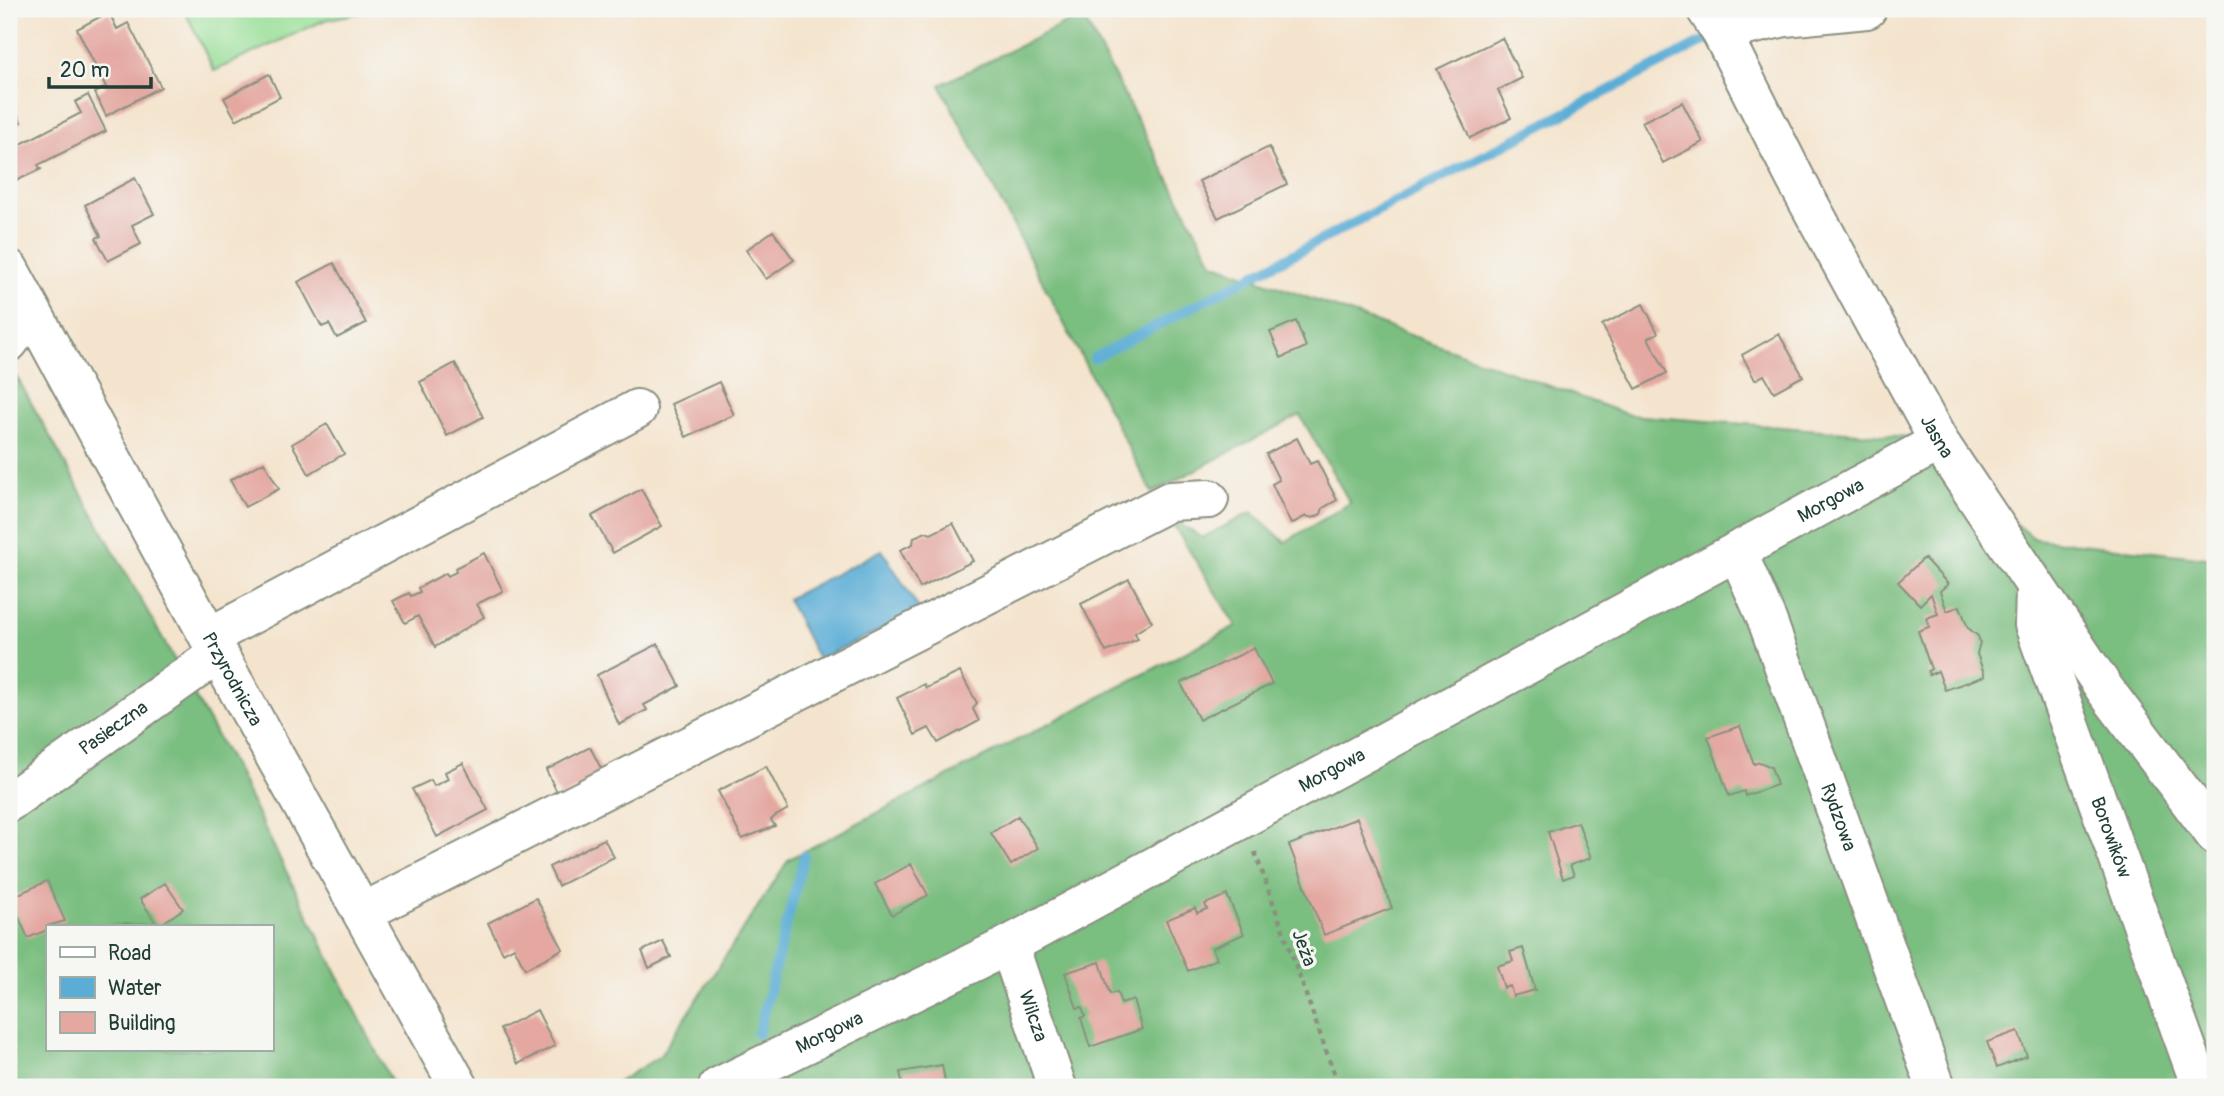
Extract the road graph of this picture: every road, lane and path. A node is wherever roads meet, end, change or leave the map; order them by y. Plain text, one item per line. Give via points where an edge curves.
1 (1867, 9) edge
2 (1713, 20) edge
3 (9, 269) edge
4 (31, 310) junction
5 (9, 342) edge
6 (637, 410) dead end
7 (1939, 442) junction
8 (1209, 499) dead end
9 (1737, 551) junction
10 (2035, 585) junction
11 (213, 645) junction
12 (9, 802) edge
13 (1244, 818) junction
14 (2215, 835) edge
15 (362, 913) junction
16 (1009, 945) junction
17 (459, 1087) edge
18 (718, 1087) edge
19 (1057, 1087) edge
20 (1339, 1087) edge
21 (1936, 1087) edge
22 (2201, 1087) edge

1 - 2 street
2 - 7 street, Jasna
3 - 4 street, Przyrodnicza
4 - 5 street
4 - 11 street, Przyrodnicza
6 - 11 street, Pasieczna
7 - 9 street, Morgowa
7 - 10 street, Jasna
8 - 15 street via 1170,501
9 - 13 street, Morgowa
9 - 21 street, Rydzowa
10 - 14 street, Jasna via 2106,691
10 - 22 street, Borowików via 2034,625
11 - 12 street, Pasieczna
11 - 15 street, Przyrodnicza
13 - 16 street, Morgowa
13 - 20 path, Jeża
15 - 17 street, Przyrodnicza
16 - 18 street, Morgowa
16 - 19 street, Wilcza

